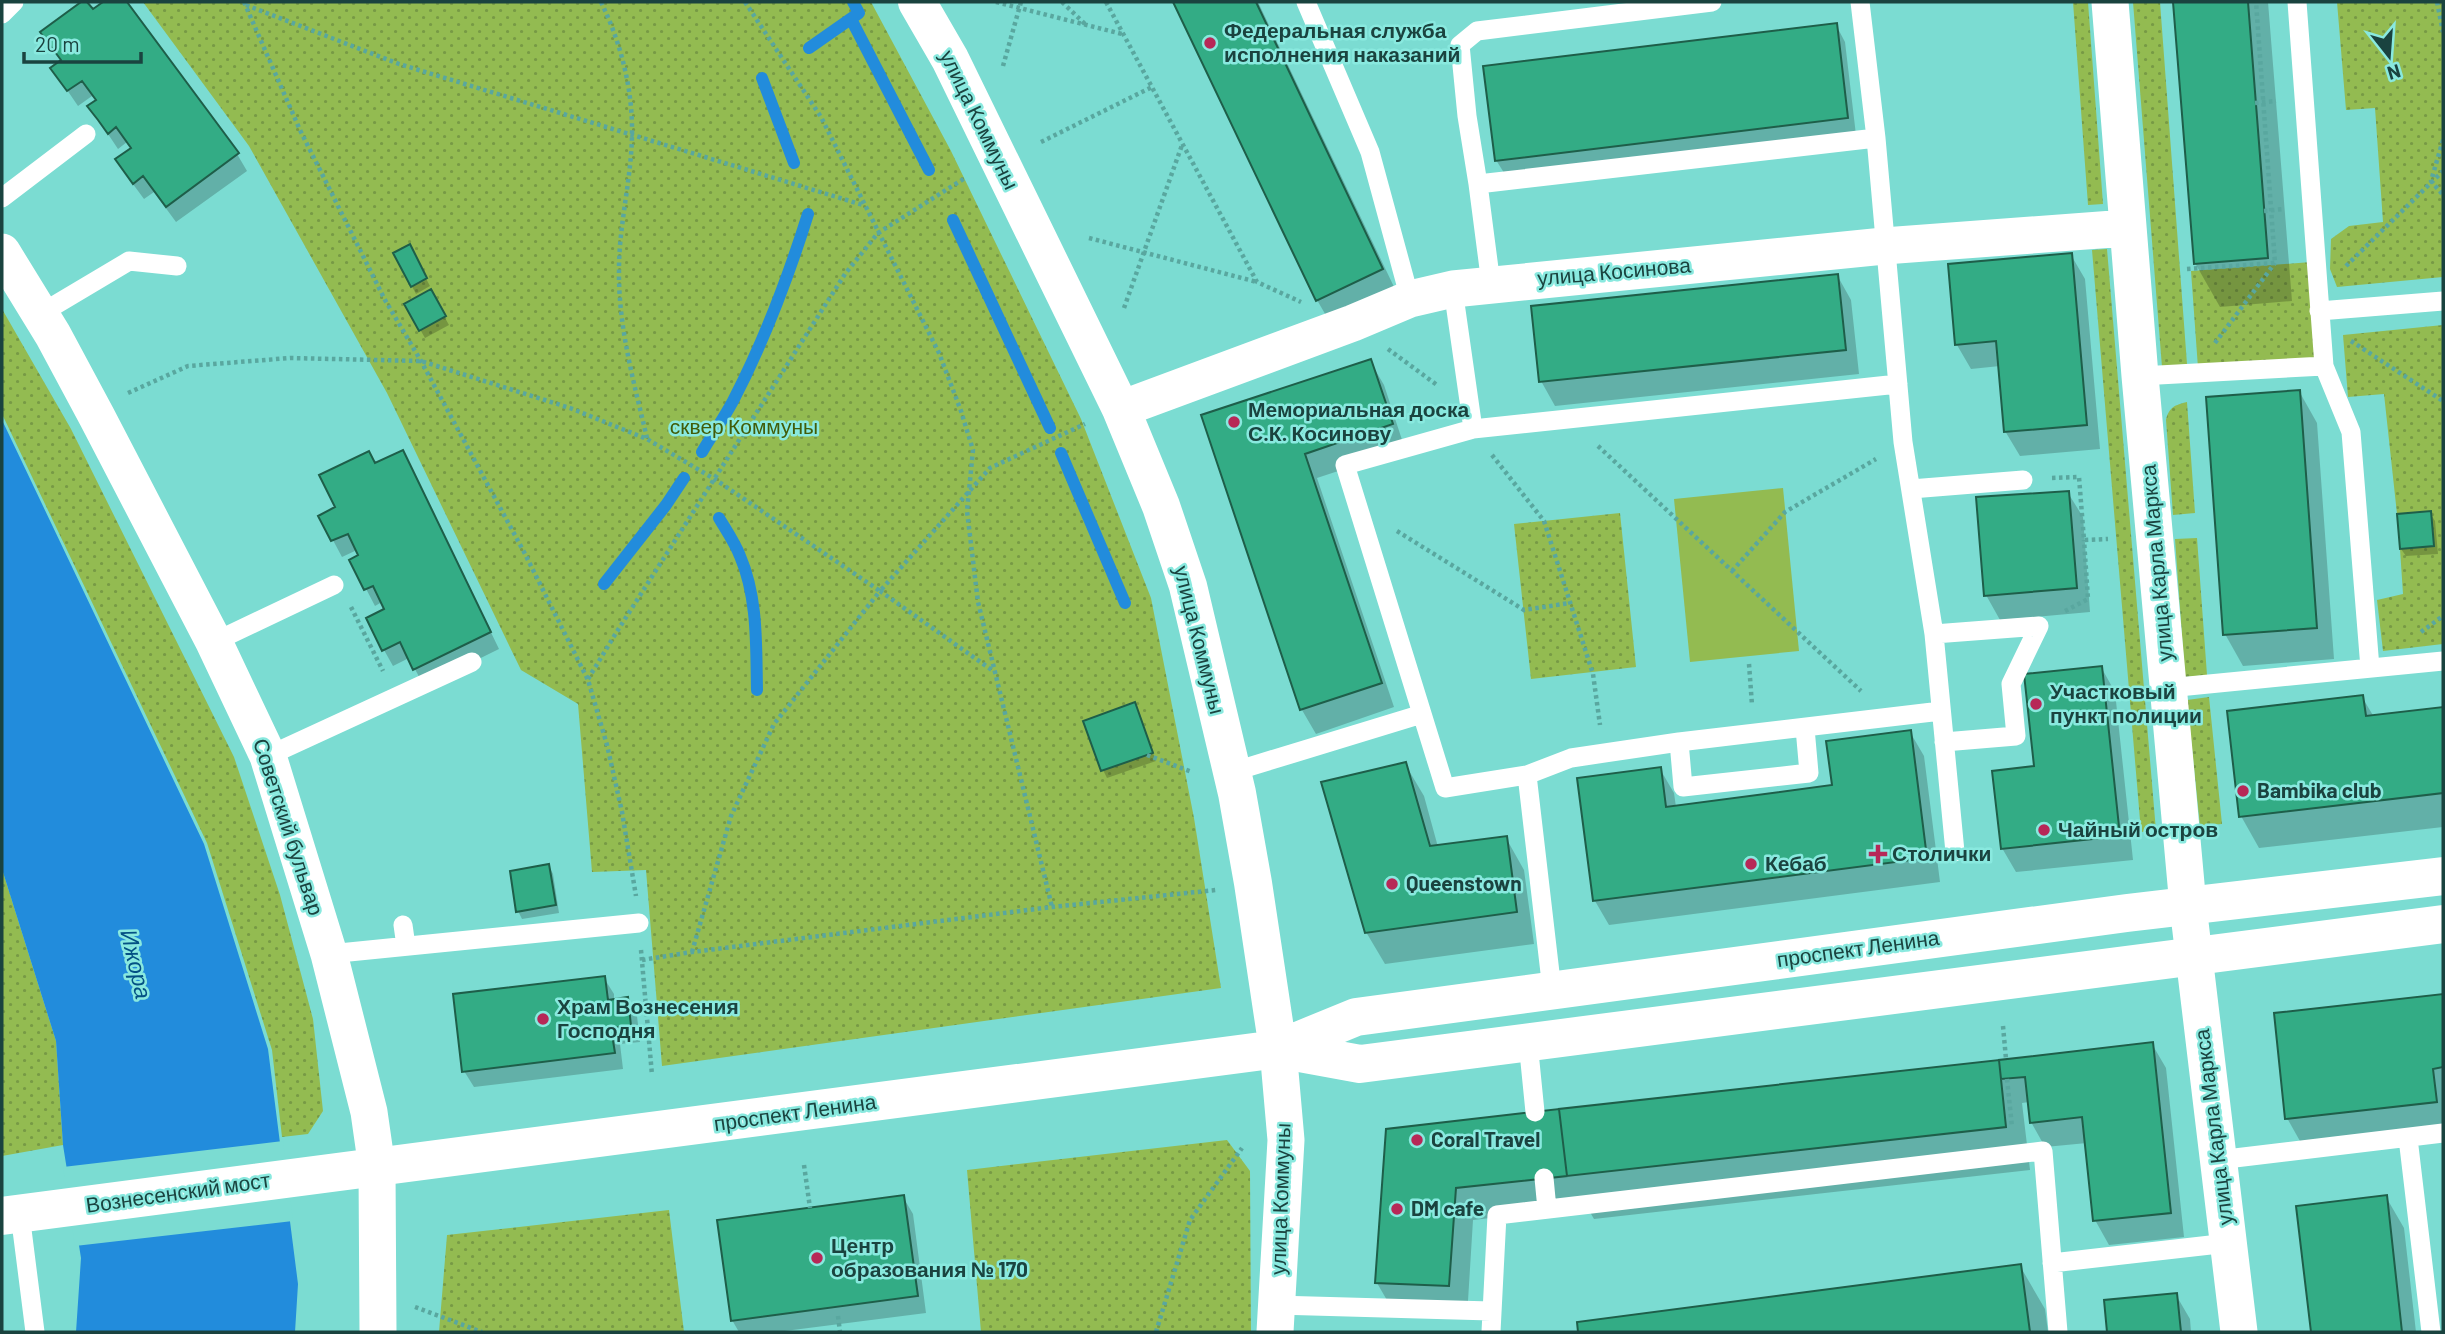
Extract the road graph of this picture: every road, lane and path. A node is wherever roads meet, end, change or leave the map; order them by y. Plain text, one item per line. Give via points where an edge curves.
1 (14, 2) edge
2 (601, 2) edge
3 (745, 2) edge
4 (918, 2) edge
5 (996, 2) edge
6 (1062, 2) edge
7 (1106, 2) edge
8 (1306, 2) edge
9 (1712, 2) edge
10 (1860, 2) edge
11 (2110, 2) edge
12 (2256, 2) edge
13 (2297, 2) edge
14 (2437, 2) edge
15 (244, 3) edge
16 (1020, 5) edge
17 (2, 14) edge
18 (1086, 25) junction
19 (2443, 32) edge
20 (1123, 34) junction
21 (1003, 66) dead end
22 (1152, 87) junction
23 (86, 134) dead end
24 (632, 136) junction
25 (1876, 138) junction
26 (2443, 140) edge
27 (1041, 142) dead end
28 (1183, 145) junction
29 (2443, 171) edge
30 (972, 174) dead end
31 (2431, 181) junction
32 (1478, 184) junction
33 (2443, 195) edge
34 (2, 198) edge
35 (864, 205) junction
36 (2127, 228) junction
37 (878, 233) junction
38 (1089, 238) dead end
39 (1884, 246) junction
40 (2, 252) edge
41 (1144, 252) junction
42 (2275, 263) junction
43 (177, 266) dead end
44 (2187, 269) dead end
45 (1256, 282) junction
46 (1491, 284) junction
47 (1453, 289) junction
48 (1410, 299) junction
49 (2443, 301) edge
50 (1124, 308) dead end
51 (2319, 309) junction
52 (40, 314) junction
53 (1353, 323) junction
54 (421, 361) junction
55 (2323, 366) junction
56 (2195, 374) junction
57 (2140, 376) junction
58 (1898, 384) junction
59 (127, 393) dead end
60 (2443, 401) edge
61 (1121, 408) junction
62 (1470, 409) junction
63 (1569, 419) junction
64 (1473, 429) junction
65 (647, 439) junction
66 (1903, 442) junction
67 (716, 480) junction
68 (2023, 480) joint
69 (1910, 489) junction
70 (969, 492) junction
71 (1357, 506) junction
72 (2108, 539) dead end
73 (2084, 540) junction
74 (1732, 571) junction
75 (334, 584) dead end
76 (880, 592) junction
77 (2088, 598) dead end
78 (1570, 603) junction
79 (350, 605) dead end
80 (1934, 634) junction
81 (214, 642) junction
82 (2443, 661) edge
83 (472, 662) dead end
84 (1749, 664) dead end
85 (2370, 668) junction
86 (997, 673) junction
87 (588, 680) junction
88 (2168, 688) junction
89 (396, 697) junction
90 (1941, 711) junction
91 (1422, 714) junction
92 (1889, 718) junction
93 (1805, 728) junction
94 (1755, 734) junction
95 (1944, 742) junction
96 (1679, 743) junction
97 (1604, 754) junction
98 (1147, 755) dead end
99 (268, 756) junction
100 (1193, 772) dead end
101 (1232, 772) junction
102 (1527, 775) junction
103 (1955, 852) dead end
104 (2443, 876) edge
105 (1224, 889) dead end
106 (2188, 906) junction
107 (1052, 907) junction
108 (639, 923) junction
109 (2443, 924) edge
110 (403, 925) dead end
111 (406, 946) junction
112 (692, 952) junction
113 (329, 954) junction
114 (2194, 954) junction
115 (642, 960) junction
116 (1552, 990) junction
117 (647, 1010) junction
118 (630, 1012) dead end
119 (2003, 1026) dead end
120 (1528, 1042) junction
121 (1278, 1049) junction
122 (2006, 1059) dead end
123 (652, 1075) dead end
124 (2007, 1079) dead end
125 (1535, 1112) dead end
126 (2443, 1133) edge
127 (2408, 1138) junction
128 (1242, 1148) dead end
129 (2015, 1153) junction
130 (2218, 1160) junction
131 (804, 1165) dead end
132 (377, 1168) junction
133 (312, 1175) joint
134 (1544, 1178) dead end
135 (810, 1208) dead end
136 (1547, 1209) junction
137 (22, 1213) edge
138 (2228, 1243) junction
139 (2052, 1263) junction
140 (414, 1306) dead end
141 (1491, 1311) junction
142 (838, 1316) dead end
143 (1275, 1319) edge
144 (35, 1332) edge
145 (378, 1332) edge
146 (482, 1332) edge
147 (840, 1332) edge
148 (1156, 1332) edge
149 (1491, 1332) edge
150 (2058, 1332) edge
151 (2239, 1332) edge
152 (2431, 1332) edge

1 - 17 lane
2 - 24 path via 628,80
3 - 35 path via 821,117
4 - 61 main road, улица Коммуны
5 - 16 path
6 - 18 path
7 - 20 path
8 - 48 lane via 1370,152
9 - 32 lane via 1477,31 1460,45
10 - 25 lane
11 - 36 street, улица Карла Маркса
12 - 42 path
13 - 51 lane
14 - 19 path
15 - 24 path via 399,64
15 - 54 path via 300,130 385,300
16 - 18 path
16 - 21 path
18 - 20 path
20 - 22 path
22 - 27 path
22 - 28 path
23 - 34 lane
24 - 35 path
24 - 65 path via 618,271 625,343
25 - 32 lane
25 - 39 lane
26 - 31 path
28 - 41 path
28 - 45 path
29 - 31 path
30 - 37 path
31 - 33 path
31 - 51 path
32 - 46 lane
35 - 37 path
36 - 39 street, улица Косинова
36 - 57 street, улица Карла Маркса
37 - 67 path via 845,274
37 - 70 path via 939,353 961,411 973,450
38 - 41 path
39 - 46 street, улица Косинова
39 - 58 lane
40 - 52 street, Советский бульвар
41 - 45 path
41 - 50 path
42 - 44 path
42 - 56 path
43 - 52 lane via 129,261
45 - 53 path
46 - 47 street, улица Косинова
47 - 48 street, улица Косинова
47 - 62 lane
48 - 53 street, улица Косинова
49 - 51 lane
51 - 55 lane
51 - 60 path
52 - 81 street, Советский бульвар
53 - 61 street, улица Косинова
53 - 62 path
54 - 59 path via 290,358 188,366
54 - 65 path via 570,408
54 - 87 path
55 - 56 lane
55 - 85 lane via 2351,432
56 - 57 lane
57 - 88 street, улица Карла Маркса
58 - 63 lane
58 - 66 lane
61 - 70 path via 990,468
61 - 101 main road, улица Коммуны via 1188,586
62 - 64 lane
63 - 64 lane
63 - 74 path
64 - 71 lane via 1345,465
64 - 78 path via 1544,521
65 - 67 path
66 - 69 lane
66 - 74 path via 1785,512
67 - 76 path
67 - 87 path
68 - 69 lane
68 - 73 path via 2079,477
69 - 80 lane
70 - 76 path
70 - 86 path via 967,511 978,602
71 - 78 path via 1524,610
71 - 91 lane
72 - 73 path
73 - 77 path
74 - 92 path
75 - 81 lane
76 - 86 path
76 - 112 path via 774,724 731,816
78 - 97 path via 1593,674
79 - 89 path
80 - 90 lane
80 - 95 lane via 2039,625 2011,684 2016,736
81 - 99 street, Советский бульвар
82 - 85 lane
83 - 89 lane
84 - 94 path
85 - 88 lane
86 - 107 path
87 - 108 path via 622,812
88 - 106 street, улица Карла Маркса
89 - 99 lane
90 - 92 lane
90 - 95 lane
91 - 101 lane
91 - 102 lane via 1445,788
92 - 93 lane
93 - 94 lane
93 - 96 lane via 1809,774 1683,787
94 - 96 lane
95 - 103 lane
96 - 97 lane
97 - 102 lane via 1571,758
98 - 100 path
99 - 113 street, Советский бульвар
101 - 121 main road, улица Коммуны
102 - 116 lane
104 - 106 main road, проспект Ленина
105 - 107 path
106 - 114 street, улица Карла Маркса
106 - 116 main road, проспект Ленина
107 - 112 path
108 - 111 lane
108 - 115 path
109 - 114 main road, проспект Ленина
110 - 111 lane
111 - 113 lane
112 - 115 path
113 - 132 street, Советский бульвар via 369,1112
114 - 120 main road, проспект Ленина
114 - 130 street, улица Карла Маркса
115 - 117 path
116 - 121 main road, проспект Ленина via 1356,1017
117 - 118 path
117 - 123 path
119 - 122 path
120 - 121 main road, проспект Ленина via 1360,1064
120 - 125 lane
121 - 132 main road, проспект Ленина
121 - 143 street, улица Коммуны via 1286,1140
124 - 129 path
126 - 127 lane
127 - 130 lane
127 - 152 lane
128 - 148 path via 1191,1220
129 - 136 lane
129 - 139 lane via 2043,1150
130 - 138 street, улица Карла Маркса
131 - 135 path
132 - 133 main road, проспект Ленина
132 - 145 street, Советский бульвар
133 - 137 main road, Вознесенский мост
134 - 136 lane
136 - 141 lane via 1497,1215
137 - 144 lane
138 - 139 lane
138 - 151 street, улица Карла Маркса
139 - 150 lane
140 - 146 path
141 - 143 lane
141 - 149 lane
142 - 147 path

